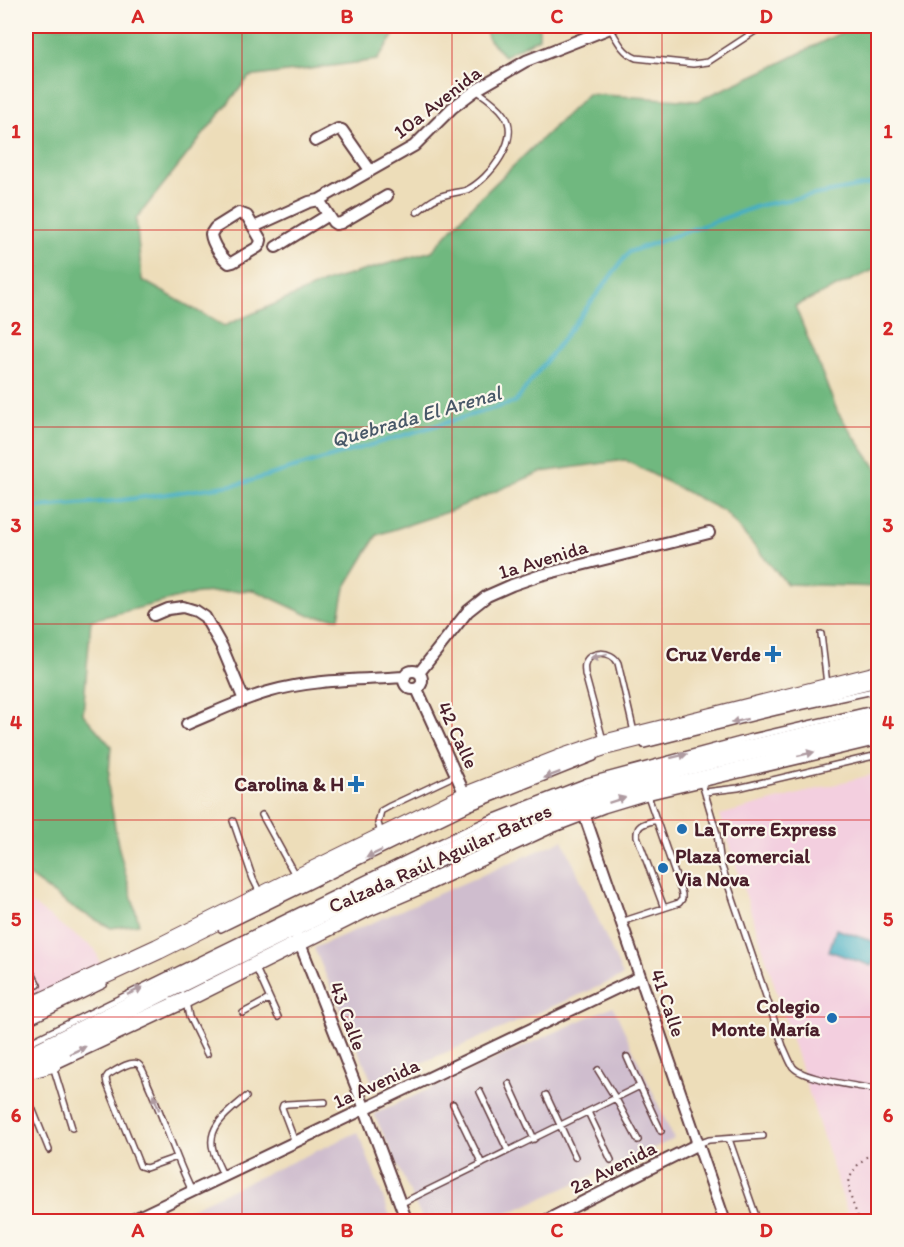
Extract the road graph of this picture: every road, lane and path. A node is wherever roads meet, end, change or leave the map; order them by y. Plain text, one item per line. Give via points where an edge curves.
1 (763, 26) edge
2 (612, 27) edge
3 (476, 90) junction
4 (315, 141) dead end
5 (370, 170) junction
6 (387, 196) dead end
7 (319, 200) junction
8 (417, 212) dead end
9 (328, 215) junction
10 (254, 227) junction
11 (276, 247) dead end
12 (709, 533) dead end
13 (154, 615) dead end
14 (821, 634) dead end
15 (419, 673) junction
16 (879, 676) edge
17 (405, 677) junction
18 (417, 689) junction
19 (828, 689) junction
20 (879, 690) edge
21 (244, 700) junction
22 (879, 708) edge
23 (879, 720) edge
24 (187, 724) dead end
25 (879, 737) edge
26 (636, 742) junction
27 (603, 750) junction
28 (879, 755) edge
29 (456, 775) junction
30 (703, 785) junction
31 (646, 792) junction
32 (466, 796) junction
33 (580, 804) junction
34 (262, 815) dead end
35 (656, 820) junction
36 (233, 821) dead end
37 (383, 838) junction
38 (298, 879) junction
39 (262, 897) junction
40 (664, 908) junction
41 (621, 922) junction
42 (218, 930) dead end
43 (296, 934) junction
44 (254, 965) junction
45 (26, 968) edge
46 (639, 977) junction
47 (111, 981) dead end
48 (38, 985) dead end
49 (269, 999) junction
50 (185, 1000) junction
51 (26, 1010) edge
52 (243, 1013) dead end
53 (278, 1017) dead end
54 (26, 1023) edge
55 (26, 1044) edge
56 (207, 1054) dead end
57 (627, 1057) dead end
58 (26, 1059) edge
59 (52, 1062) junction
60 (26, 1070) edge
61 (598, 1070) dead end
62 (26, 1075) edge
63 (509, 1084) dead end
64 (640, 1086) junction
65 (879, 1090) edge
66 (480, 1092) dead end
67 (26, 1093) edge
68 (546, 1095) dead end
69 (246, 1097) dead end
70 (616, 1099) junction
71 (325, 1102) dead end
72 (453, 1104) dead end
73 (365, 1109) junction
74 (588, 1112) junction
75 (560, 1125) junction
76 (72, 1128) dead end
77 (661, 1131) dead end
78 (763, 1136) dead end
79 (534, 1138) junction
80 (729, 1139) junction
81 (638, 1140) dead end
82 (295, 1142) junction
83 (698, 1144) junction
84 (879, 1148) edge
85 (49, 1150) dead end
86 (508, 1151) junction
87 (177, 1157) junction
88 (575, 1157) dead end
89 (611, 1160) dead end
90 (482, 1164) junction
91 (224, 1177) junction
92 (192, 1191) junction
93 (400, 1204) junction
94 (128, 1221) edge
95 (407, 1221) edge
96 (543, 1221) edge
97 (725, 1221) edge
98 (758, 1221) edge
99 (860, 1221) edge

1 - 2 lane via 708,62 693,64 629,55
2 - 3 street, 10a Avenida via 526,62
3 - 5 street, 10a Avenida via 414,146
3 - 8 lane via 504,114 510,129 505,150 474,185 434,199
4 - 5 street via 342,130
5 - 7 street, 10a Avenida
6 - 9 street via 341,223 336,224
7 - 9 street
7 - 10 street, 10a Avenida
9 - 11 street
10 - 10 street via 247,216 239,213 212,231 211,239 230,263 260,244
12 - 15 street, 1a Avenida via 542,575 487,596 468,611
13 - 21 street via 183,607 205,617
14 - 19 lane
15 - 17 street via 409,672
15 - 18 street via 422,682
16 - 19 highway, Calzada Raúl Aguilar Batres
17 - 18 street via 406,686
17 - 21 street via 294,686
18 - 29 street, 42 Calle
19 - 26 highway, Calzada Raúl Aguilar Batres
20 -> 26 lane
21 - 24 street
55 -> 22 lane via 434,845 563,789 669,758
23 - 33 highway, Calzada Raúl Aguilar Batres via 692,764
30 -> 25 street
26 - 27 highway, Calzada Raúl Aguilar Batres
26 -> 27 lane via 616,658 606,653 596,655 586,662 585,675
27 - 32 highway, Calzada Raúl Aguilar Batres via 560,760
27 -> 42 lane via 471,807
28 - 30 lane via 738,788
29 - 32 street, 42 Calle
29 - 37 lane via 381,811 378,823
30 - 31 street
30 - 65 lane via 722,864 783,1046 794,1068 805,1075
33 -> 31 street
31 - 35 lane
32 - 37 highway, Calzada Raúl Aguilar Batres
33 - 41 street, 41 Calle
33 - 43 highway, Calzada Raúl Aguilar Batres via 488,833
34 - 38 lane
35 - 40 lane via 682,894 679,903
35 - 40 lane via 636,830
36 - 39 lane
37 - 38 highway, Calzada Raúl Aguilar Batres
38 - 39 highway, Calzada Raúl Aguilar Batres
39 - 51 highway, Calzada Raúl Aguilar Batres
40 - 41 lane
41 - 46 street, 41 Calle
43 - 44 street
43 - 58 highway, Calzada Raúl Aguilar Batres
43 - 73 street, 43 Calle
44 - 49 lane
44 - 50 street
45 - 48 lane
46 - 73 street, 1a Avenida
46 - 83 street, 41 Calle
47 - 54 lane
49 - 52 lane
49 - 53 lane
50 - 56 lane
59 -> 50 street
57 - 64 lane
59 - 60 highway
59 - 62 street
59 - 76 lane
61 - 70 lane
63 - 79 lane
64 - 70 lane
64 - 77 lane
66 - 86 lane
67 - 85 lane
68 - 75 lane
69 - 91 lane via 218,1122 214,1131 212,1149
70 - 74 lane
70 - 81 lane
71 - 82 lane via 283,1105
72 - 90 lane
73 - 82 street, 1a Avenida
73 - 93 street, 43 Calle
74 - 75 lane
74 - 89 lane
75 - 79 lane
75 - 88 lane
78 - 80 lane
79 - 86 lane
80 - 83 lane
80 - 98 lane
82 - 91 street, 1a Avenida
83 - 96 street, 2a Avenida
83 - 97 street, 41 Calle
84 - 99 path via 850,1177
86 - 90 lane
87 -> 87 lane via 140,1066 129,1064 108,1075 107,1084 140,1166 146,1168
87 - 92 lane
90 - 93 lane
91 - 92 street, 1a Avenida
92 - 94 street, 1a Avenida
93 - 95 street, 43 Calle

